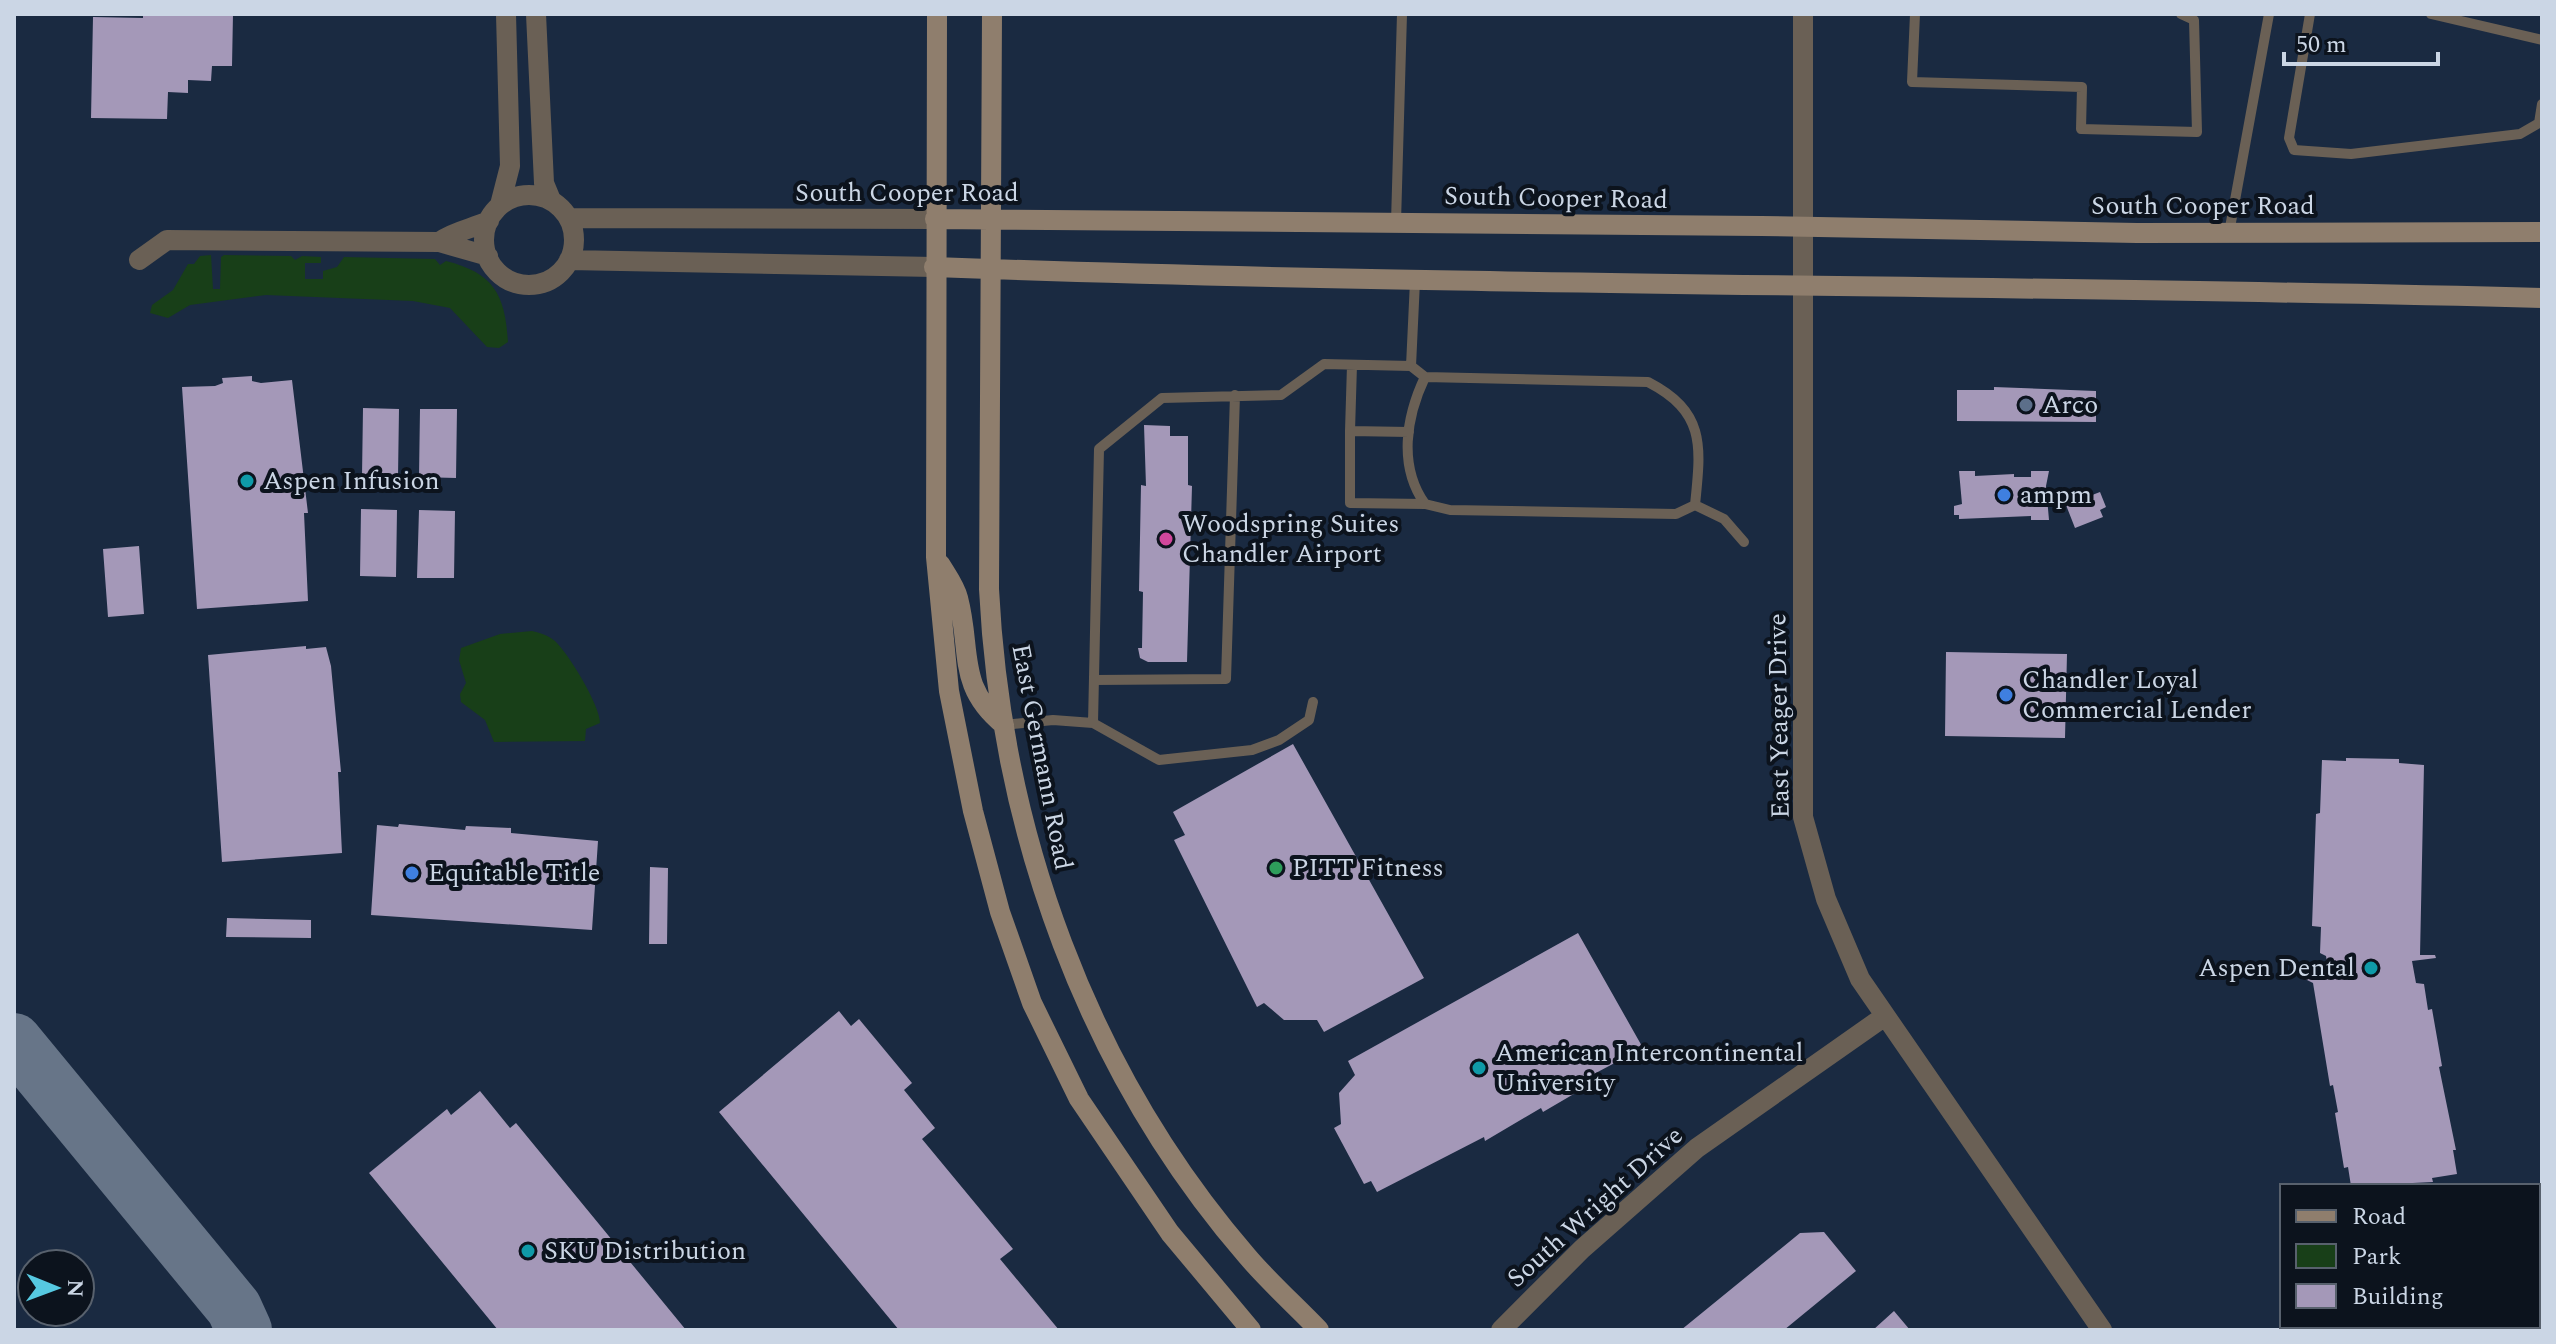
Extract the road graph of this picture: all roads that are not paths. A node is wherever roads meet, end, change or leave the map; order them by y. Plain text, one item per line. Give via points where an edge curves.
1 (506, 14) edge
2 (536, 14) edge
3 (937, 14) edge
4 (992, 14) edge
5 (1402, 14) edge
6 (1803, 14) edge
7 (1915, 14) edge
8 (2181, 14) edge
9 (2269, 14) edge
10 (2310, 14) edge
11 (2431, 14) edge
12 (2194, 17) edge
13 (2542, 40) edge
14 (2542, 104) edge
15 (551, 200) junction
16 (494, 213) junction
17 (569, 218) junction
18 (935, 219) junction
19 (991, 219) junction
20 (1396, 222) junction
21 (1806, 227) junction
22 (2542, 232) edge
23 (2229, 233) junction
24 (439, 242) junction
25 (488, 256) junction
26 (139, 260) dead end
27 (569, 260) junction
28 (934, 267) junction
29 (991, 269) junction
30 (1415, 281) junction
31 (1805, 285) junction
32 (2542, 298) edge
33 (1352, 365) junction
34 (1411, 366) junction
35 (1425, 377) junction
36 (1235, 395) junction
37 (1350, 431) junction
38 (1409, 432) junction
39 (1425, 504) junction
40 (1695, 505) junction
41 (1744, 542) dead end
42 (936, 557) junction
43 (1094, 680) junction
44 (1313, 702) dead end
45 (1093, 723) junction
46 (1004, 725) junction
47 (1885, 1016) junction
48 (1251, 1330) edge
49 (1319, 1330) edge
50 (1501, 1330) edge
51 (2102, 1330) edge

1 - 16 street via 510,166
2 - 15 street via 544,183
3 - 18 main road
4 - 19 main road, East Germann Road
5 - 20 lane
6 - 21 street, East Yeager Drive
7 - 12 lane via 1912,82 2082,87 2081,129 2197,132
8 - 12 lane
9 - 23 lane
10 - 14 lane via 2289,138 2294,150 2351,154 2520,134 2539,123
11 - 13 lane
15 - 16 street via 524,195
15 - 17 street
16 - 24 street
16 - 25 street via 485,233
17 - 18 street, South Cooper Road
17 - 27 street via 574,246
18 - 19 main road, South Cooper Road
18 - 28 main road
19 - 20 main road, South Cooper Road
19 - 29 main road, East Germann Road
20 - 21 main road, South Cooper Road
21 - 23 main road, South Cooper Road
21 - 31 street, East Yeager Drive
22 - 23 main road, South Cooper Road
24 - 25 street
24 - 26 street via 167,240
25 - 27 street via 505,278 533,285 560,273
27 - 28 street
28 - 29 main road
28 - 42 main road
29 - 30 main road
29 - 46 main road, East Germann Road via 989,589 993,665
30 - 31 main road
30 - 34 lane
31 - 32 main road
31 - 47 street, East Yeager Drive via 1803,817 1840,935
33 - 34 lane
33 - 36 lane via 1324,364 1281,395
33 - 37 lane
34 - 35 lane
35 - 38 lane via 1411,408
35 - 40 lane via 1648,382 1674,396 1694,419 1700,462
36 - 43 lane via 1162,398 1099,449
36 - 43 lane via 1226,679
37 - 38 lane
37 - 39 lane via 1350,503
38 - 39 lane via 1408,471
39 - 40 lane via 1450,510 1676,514
40 - 41 lane via 1724,519
42 - 46 main road via 958,595 972,687 982,708
42 - 48 main road via 958,746 1000,912 1032,1003 1094,1120 1170,1233
43 - 45 lane
44 - 45 lane via 1309,720 1279,740 1252,750 1192,758 1159,760
45 - 46 lane
46 - 49 main road, East Germann Road via 1033,861 1054,929 1094,1020 1197,1193 1247,1256
47 - 50 street, South Wright Drive via 1697,1148 1582,1249
47 - 51 street, East Yeager Drive

